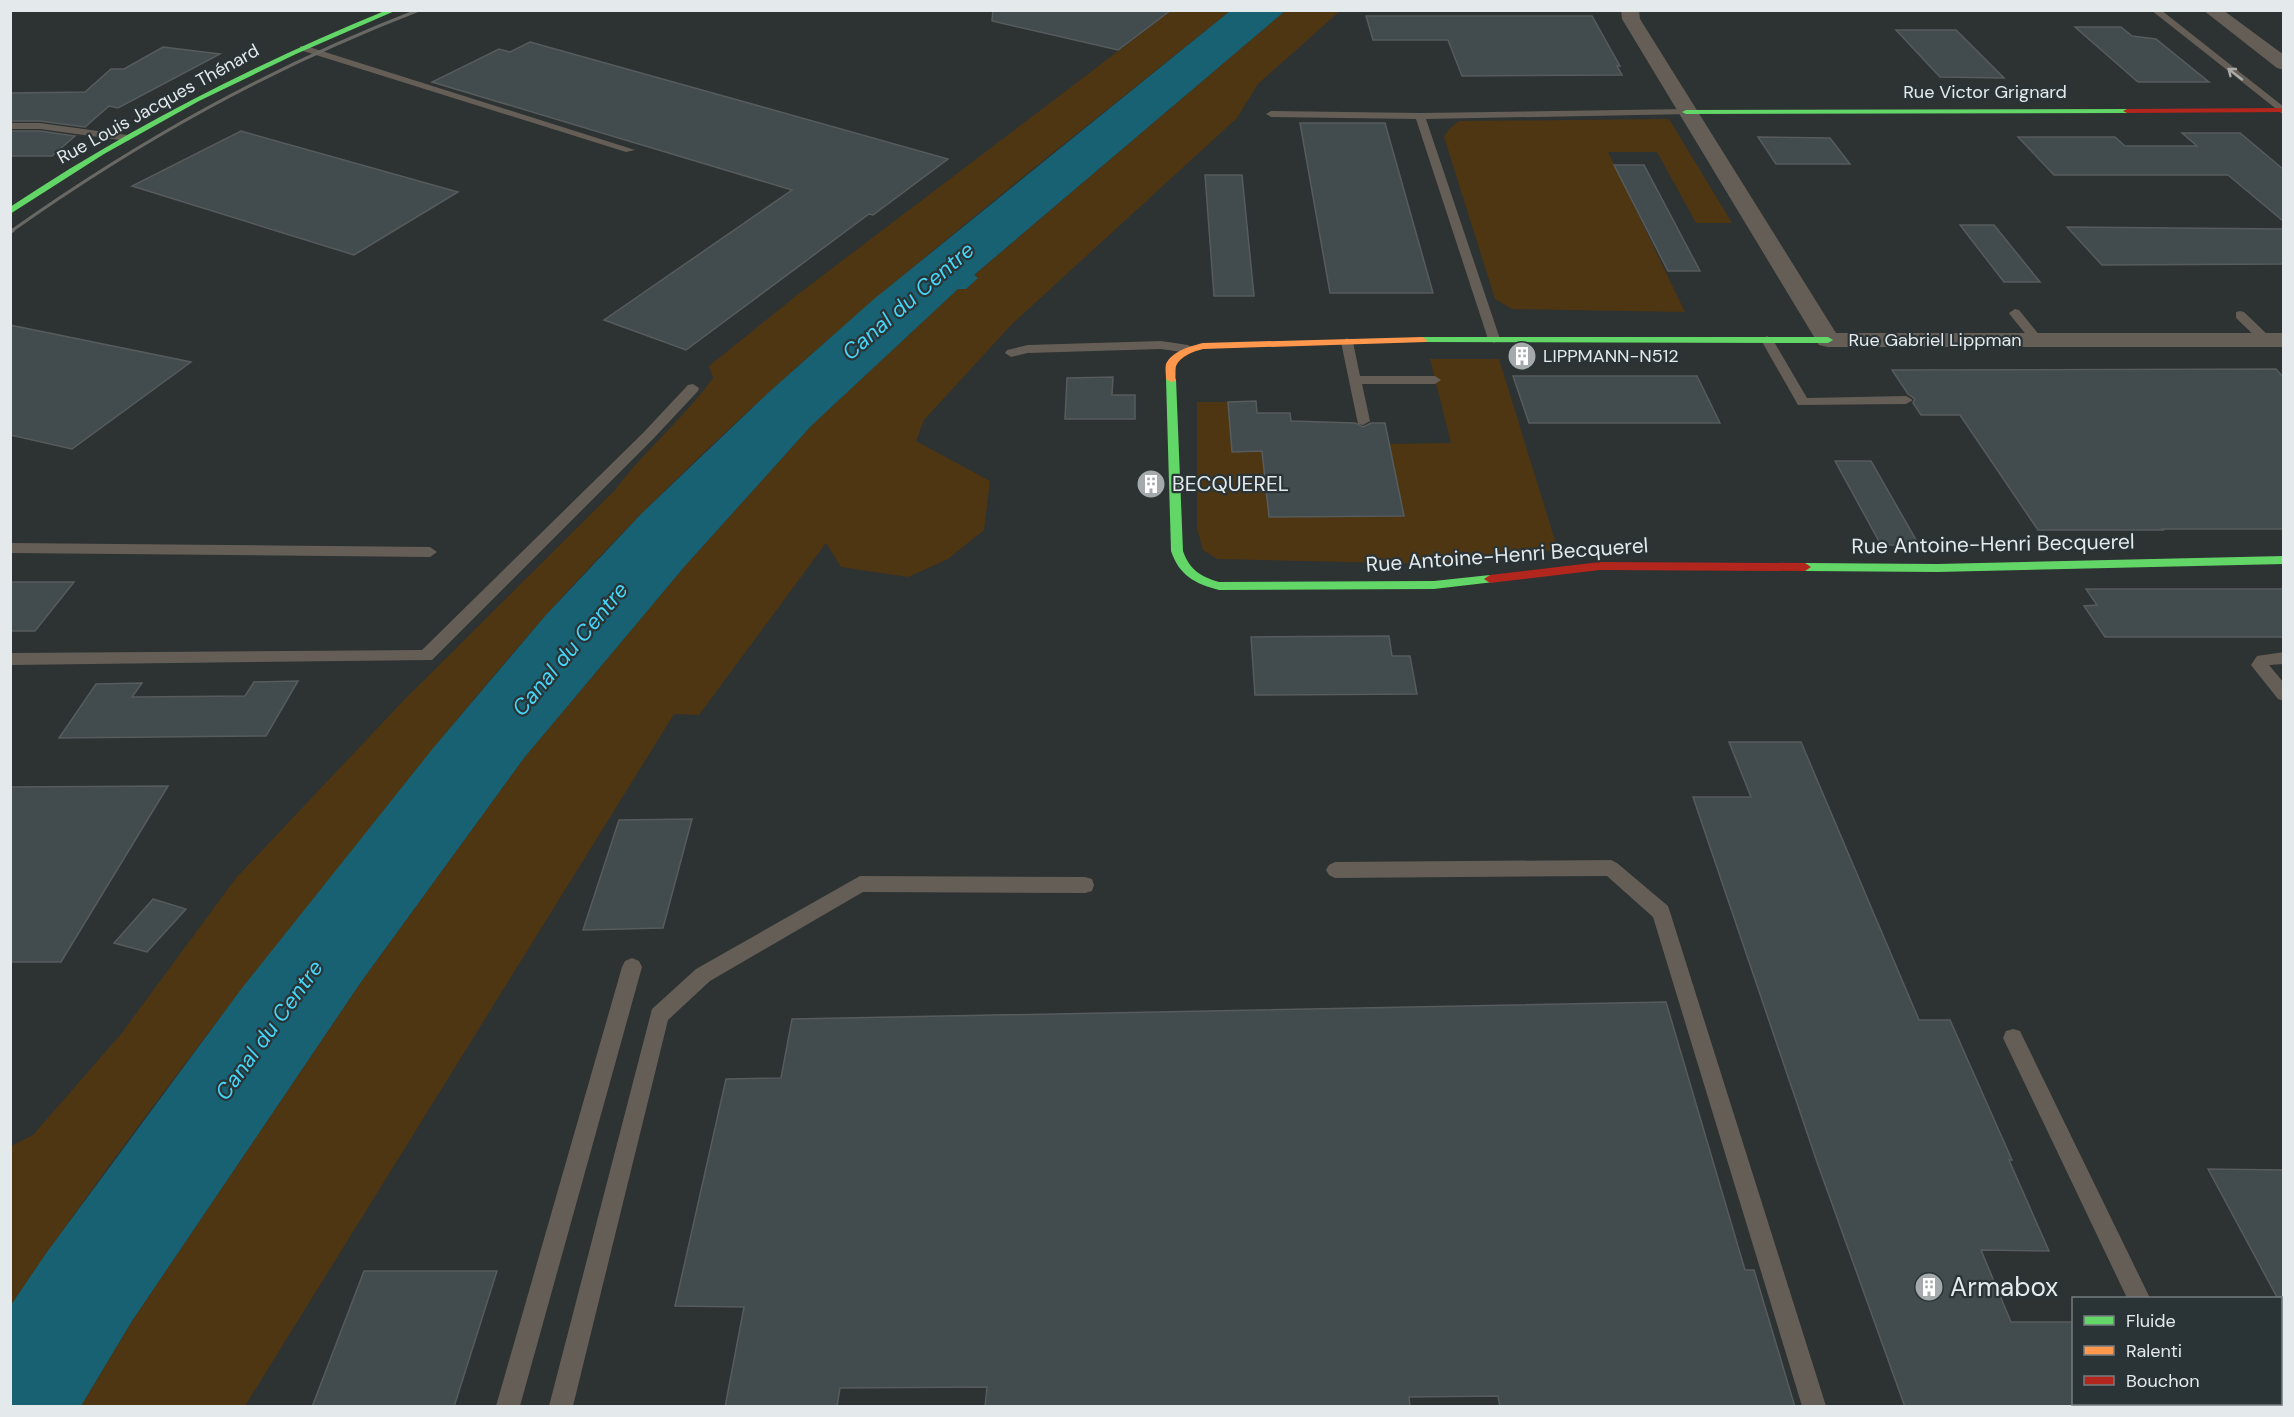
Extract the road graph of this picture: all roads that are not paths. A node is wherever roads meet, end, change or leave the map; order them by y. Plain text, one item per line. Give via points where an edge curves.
1 (394, 10) edge
2 (1630, 10) edge
3 (2155, 10) edge
4 (2211, 10) edge
5 (303, 48) junction
6 (2283, 64) edge
7 (2283, 111) edge
8 (1686, 112) junction
9 (1271, 114) dead end
10 (1420, 116) junction
11 (10, 126) edge
12 (127, 138) junction
13 (630, 150) dead end
14 (10, 212) edge
15 (2015, 313) dead end
16 (2240, 315) dead end
17 (1494, 339) junction
18 (1767, 339) junction
19 (1828, 340) junction
20 (2037, 340) junction
21 (2275, 340) edge
22 (1347, 342) junction
23 (1188, 349) junction
24 (1011, 353) dead end
25 (1355, 380) junction
26 (1435, 380) dead end
27 (693, 388) dead end
28 (1906, 400) dead end
29 (1363, 421) dead end
30 (10, 548) edge
31 (430, 552) dead end
32 (2283, 560) edge
33 (2283, 658) edge
34 (10, 659) edge
35 (2283, 695) edge
36 (1335, 870) dead end
37 (1085, 885) dead end
38 (632, 967) dead end
39 (2013, 1038) dead end
40 (2138, 1297) edge
41 (508, 1407) edge
42 (561, 1407) edge
43 (1814, 1407) edge

1 - 5 street, Rue Louis Jacques Thénard
2 - 8 street, Rue Gabriel Lippman via 1631,19
7 -> 3 lane
4 - 6 street
5 - 12 street, Rue Louis Jacques Thénard via 232,80
5 - 13 lane
7 - 8 street, Rue Victor Grignard
8 - 10 lane
8 - 19 street, Rue Gabriel Lippman
9 - 10 lane
10 - 17 lane
11 - 12 lane via 40,126
12 - 14 street, Rue Louis Jacques Thénard
15 - 20 lane
16 - 21 lane
17 - 18 street
17 - 22 street
18 - 19 street
18 - 28 lane via 1803,402
19 - 20 street, Rue Gabriel Lippman
20 - 21 street, Rue Gabriel Lippman
22 - 23 street via 1224,343
22 - 25 lane
23 - 24 lane via 1161,345 1028,349
23 - 32 street, Rue Antoine-Henri Becquerel via 1172,365 1177,551 1179,564 1190,576 1219,586 1434,585 1600,566 1937,568
25 - 26 lane
25 - 29 lane
27 - 34 lane via 426,656
30 - 31 lane
33 - 35 lane via 2263,660 2259,665
36 - 43 lane via 1611,868 1661,912
37 - 42 lane via 860,884 703,975 659,1016
38 - 41 lane
39 - 40 lane

